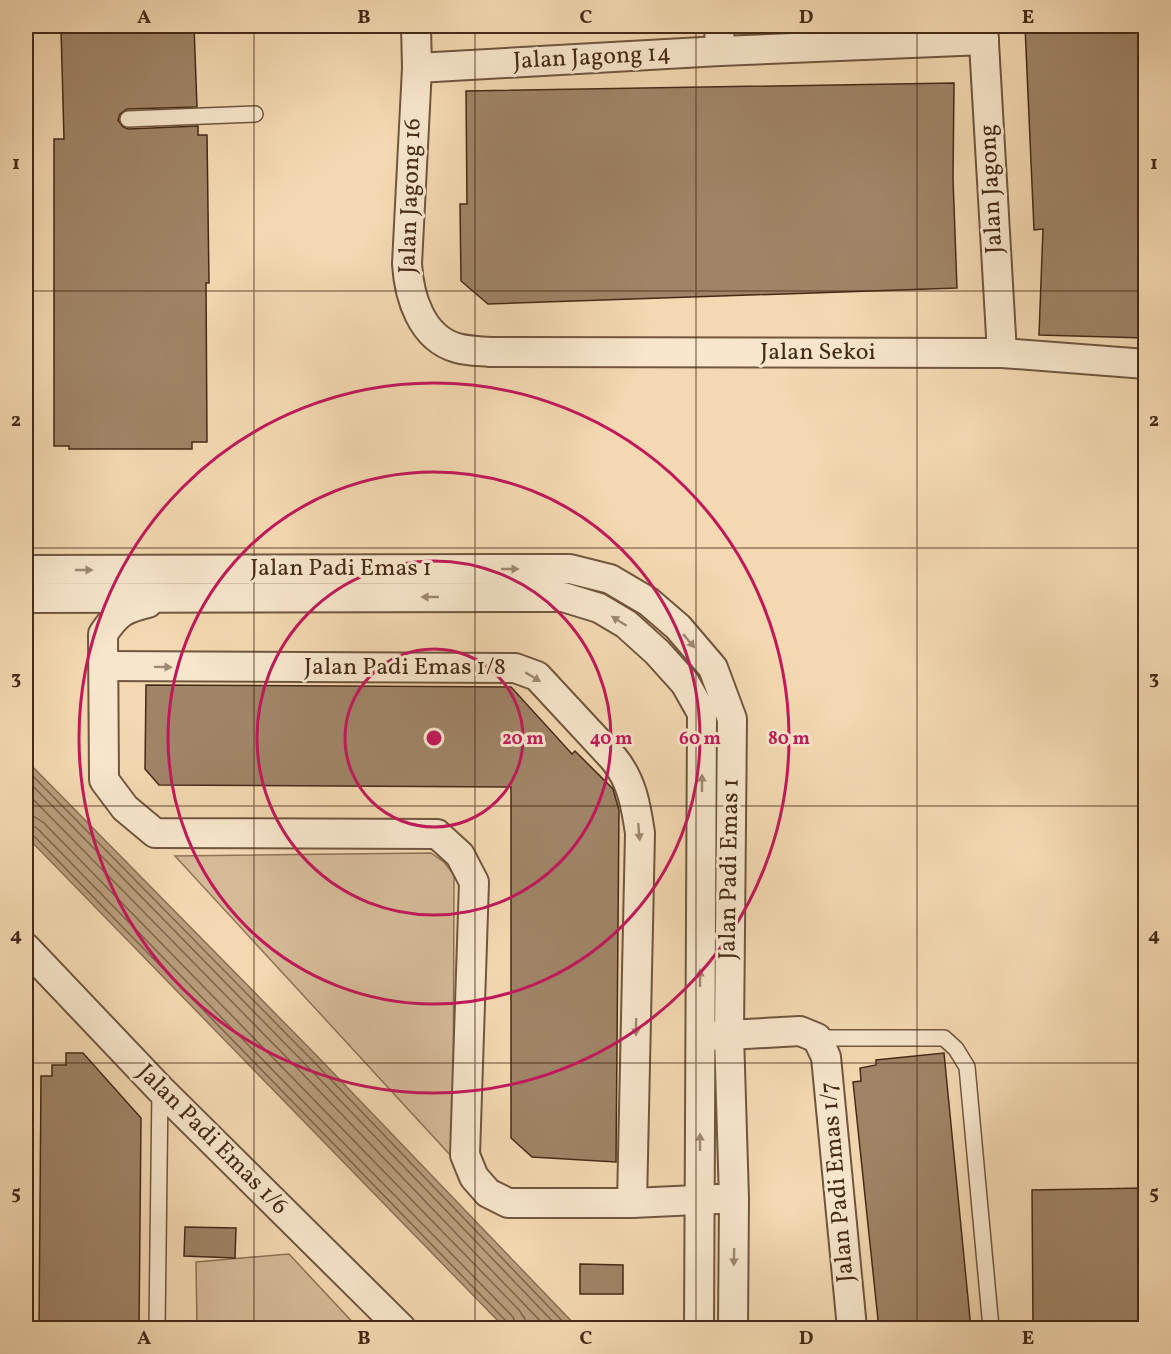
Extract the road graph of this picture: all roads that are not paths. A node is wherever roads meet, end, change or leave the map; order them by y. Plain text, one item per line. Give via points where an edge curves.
1 (416, 26) edge
2 (983, 33) edge
3 (720, 38) edge
4 (417, 68) junction
5 (255, 114) dead end
6 (128, 119) dead end
7 (490, 352) joint
8 (1002, 353) junction
9 (1146, 364) edge
10 (26, 570) edge
11 (35, 598) edge
12 (168, 598) junction
13 (103, 634) junction
14 (104, 666) junction
15 (26, 948) edge
16 (729, 1035) junction
17 (700, 1036) junction
18 (817, 1038) junction
19 (160, 1089) junction
20 (734, 1198) junction
21 (699, 1200) junction
22 (632, 1203) junction
23 (157, 1329) edge
24 (401, 1329) edge
25 (699, 1329) edge
26 (733, 1329) edge
27 (852, 1329) edge
28 (991, 1329) edge

1 - 4 street, Jalan Jagong 16
2 - 3 street, Jalan Jagong 14
2 - 8 street, Jalan Jagong
3 - 4 street, Jalan Jagong 14
4 - 7 street, Jalan Jagong 16 via 408,287 414,307 440,341 457,349
5 - 6 lane
7 - 8 street, Jalan Sekoi
8 - 9 street, Jalan Sekoi
10 -> 16 street, Jalan Padi Emas 1 via 570,569 610,579 649,602 678,627 713,668 732,719
11 - 12 street, Jalan Padi Emas 1
11 - 13 street via 76,609
12 - 13 street via 130,607 116,615
17 -> 12 street, Jalan Padi Emas 1 via 702,713 685,683 626,624 599,608 563,597
13 - 14 street
14 - 22 street via 104,780 125,808 155,833 437,834 460,855 474,882 465,1155 474,1177 488,1193 508,1203
14 -> 22 street, Jalan Padi Emas 1/8 via 515,668 537,676 614,759 635,799 640,833
15 - 19 street, Jalan Padi Emas 1/6
16 - 17 street
16 - 18 street via 800,1031
16 - 20 street, Jalan Padi Emas 1
21 -> 17 street, Jalan Padi Emas 1
18 - 27 street, Jalan Padi Emas 1/7 via 826,1057
18 - 28 lane via 944,1038 956,1048 967,1067
19 - 23 lane
19 - 24 street, Jalan Padi Emas 1/6
20 - 21 street
20 -> 26 street, Jalan Padi Emas 1
21 - 22 street
21 - 25 street, Jalan Padi Emas 1

